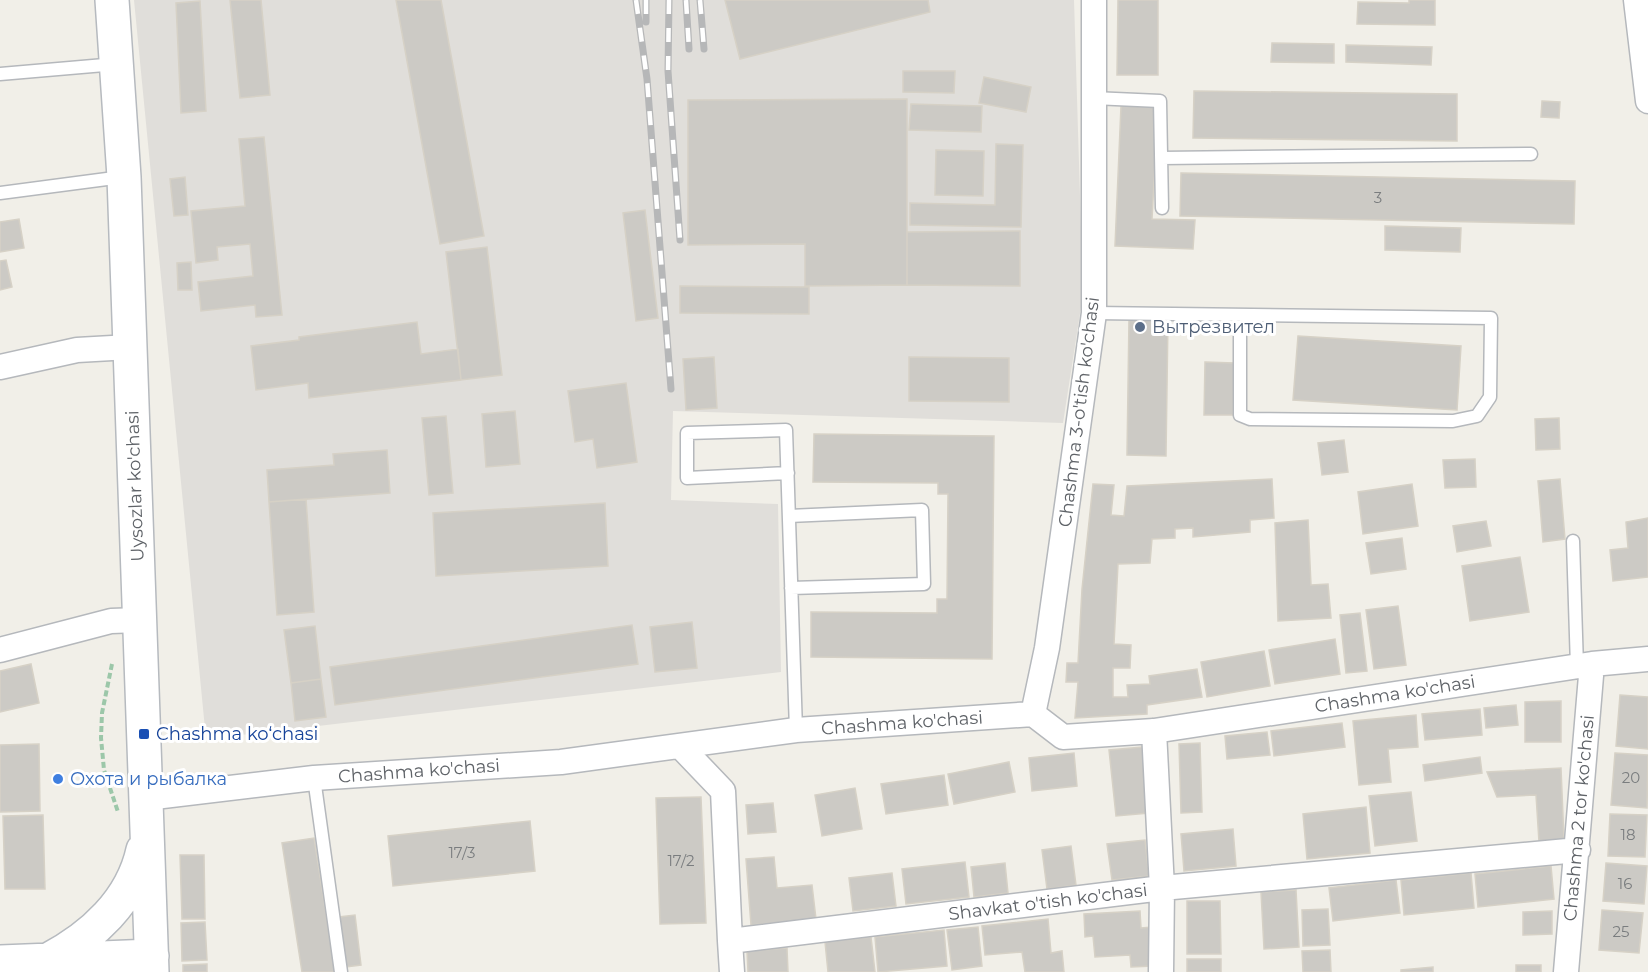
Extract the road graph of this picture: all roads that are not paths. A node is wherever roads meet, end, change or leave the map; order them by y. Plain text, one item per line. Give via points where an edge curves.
1 (112, 0) edge
2 (1094, 0) edge
3 (1636, 0) edge
4 (117, 64) junction
5 (0, 74) edge
6 (1093, 98) junction
7 (1648, 101) edge
8 (1532, 154) dead end
9 (1161, 158) junction
10 (123, 177) junction
11 (0, 193) edge
12 (1162, 208) dead end
13 (1094, 313) junction
14 (1240, 315) junction
15 (130, 347) junction
16 (0, 367) edge
17 (788, 473) junction
18 (789, 516) junction
19 (1573, 541) dead end
20 (791, 588) junction
21 (125, 620) junction
22 (0, 650) edge
23 (1648, 659) edge
24 (1584, 665) junction
25 (1033, 714) junction
26 (796, 730) junction
27 (1154, 731) junction
28 (680, 746) junction
29 (314, 778) junction
30 (146, 798) junction
31 (133, 828) junction
32 (1578, 850) junction
33 (1162, 888) junction
34 (730, 941) junction
35 (48, 960) junction
36 (0, 962) edge
37 (152, 964) edge
38 (342, 972) edge
39 (732, 972) edge
40 (1161, 972) edge
41 (1566, 972) edge

1 - 4 main road, Uysozlar ko'chasi
2 - 6 street, Chashma 3-o'tish ko'chasi
3 - 7 street
4 - 5 lane
4 - 10 main road, Uysozlar ko'chasi
6 - 9 lane via 1160,101
6 - 13 street, Chashma 3-o'tish ko'chasi
8 - 9 lane
9 - 12 lane
10 - 11 lane
10 - 15 main road, Uysozlar ko'chasi
13 - 14 lane
13 - 25 street, Chashma 3-o'tish ko'chasi via 1047,648
14 - 14 lane via 1491,318 1490,397 1477,416 1453,421 1250,419 1240,415
15 - 16 street via 77,350
15 - 21 main road, Uysozlar ko'chasi
17 - 17 lane via 786,430 687,433 687,478
17 - 18 lane
18 - 20 lane
18 - 20 lane via 922,510 924,585
19 - 24 lane
20 - 26 lane
21 - 22 street
21 - 30 main road, Uysozlar ko'chasi
23 - 24 street, Chashma ko'chasi
24 - 27 street, Chashma ko'chasi
24 - 32 street, Chashma 2 tor ko'chasi
25 - 26 street, Chashma ko'chasi
25 - 27 street, Chashma ko'chasi via 1063,737
26 - 28 street, Chashma ko'chasi
27 - 33 street
28 - 29 street, Chashma ko'chasi via 561,762
28 - 34 street via 723,791
29 - 30 street, Chashma ko'chasi
29 - 38 lane
30 - 31 main road, Uysozlar ko'chasi
31 - 35 main road via 142,855 114,909 85,939
31 - 37 main road, Uysozlar ko'chasi
32 - 33 street, Shavkat o'tish ko'chasi
32 - 41 street, Chashma 2 tor ko'chasi
33 - 34 street, Shavkat o'tish ko'chasi
33 - 40 street
34 - 39 street
35 - 36 main road
35 - 37 main road

